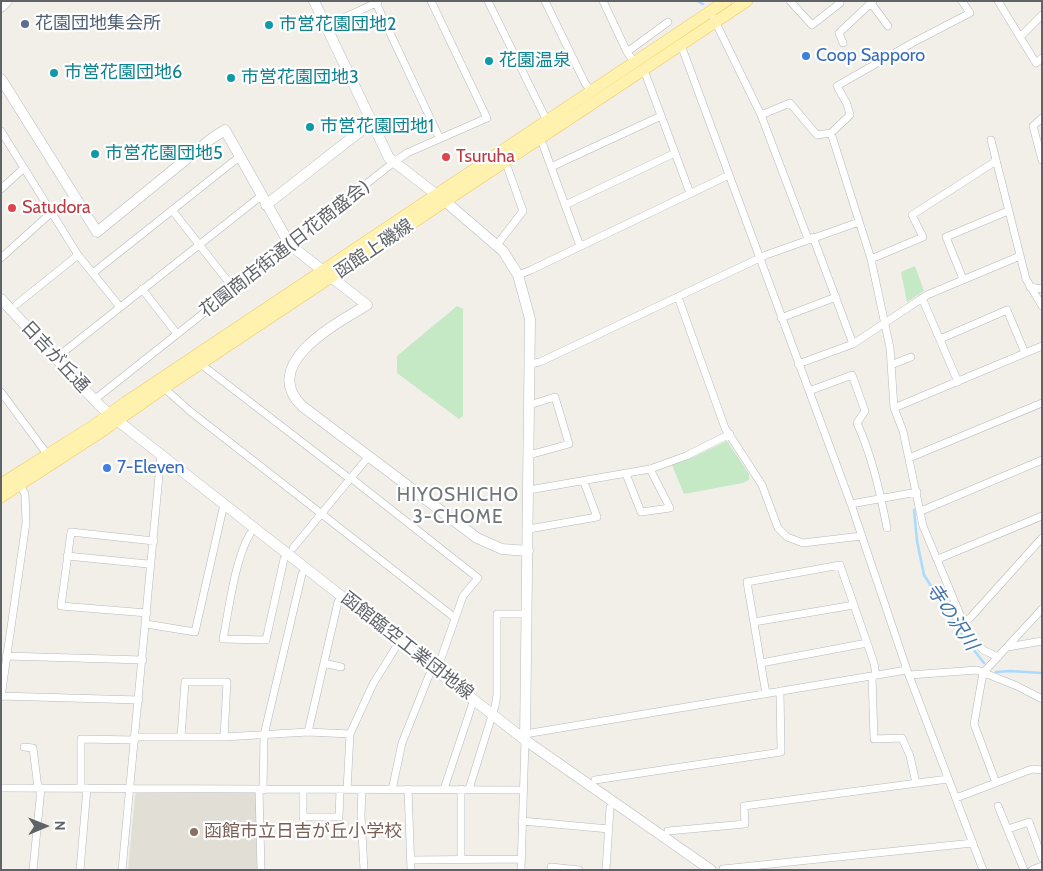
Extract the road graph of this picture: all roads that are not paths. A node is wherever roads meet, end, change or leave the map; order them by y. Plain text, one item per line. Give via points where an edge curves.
1 (7, 1) edge
2 (314, 1) edge
3 (431, 1) edge
4 (488, 1) edge
5 (545, 1) edge
6 (603, 1) edge
7 (726, 1) edge
8 (747, 1) edge
9 (790, 1) edge
10 (962, 1) edge
11 (998, 1) edge
12 (376, 2) edge
13 (872, 2) edge
14 (840, 3) dead end
15 (1, 7) edge
16 (1042, 14) edge
17 (713, 17) junction
18 (668, 22) dead end
19 (326, 26) junction
20 (888, 26) dead end
21 (1020, 37) junction
22 (842, 43) dead end
23 (681, 45) junction
24 (627, 52) junction
25 (1042, 58) edge
26 (634, 62) junction
27 (644, 70) junction
28 (1, 79) edge
29 (590, 91) junction
30 (761, 115) junction
31 (661, 116) junction
32 (1042, 118) edge
33 (547, 121) junction
34 (372, 122) junction
35 (1, 131) edge
36 (831, 134) junction
37 (440, 139) junction
38 (991, 140) dead end
39 (543, 146) dead end
40 (675, 153) junction
41 (239, 157) junction
42 (1042, 160) edge
43 (394, 162) junction
44 (996, 162) junction
45 (551, 167) junction
46 (24, 168) junction
47 (508, 169) dead end
48 (729, 175) junction
49 (1, 189) edge
50 (690, 193) junction
51 (74, 197) junction
52 (441, 199) junction
53 (264, 201) junction
54 (565, 205) junction
55 (172, 210) junction
56 (1008, 211) junction
57 (52, 212) junction
58 (859, 222) junction
59 (811, 238) junction
60 (500, 240) dead end
61 (199, 244) junction
62 (290, 245) junction
63 (580, 246) junction
64 (78, 254) junction
65 (1020, 256) junction
66 (1, 258) edge
67 (759, 258) junction
68 (871, 259) junction
69 (93, 273) junction
70 (327, 275) junction
71 (518, 275) junction
72 (963, 279) junction
73 (1030, 286) junction
74 (142, 289) junction
75 (234, 289) junction
76 (1042, 289) edge
77 (836, 296) junction
78 (678, 297) junction
79 (922, 298) junction
80 (1, 299) edge
81 (17, 304) dead end
82 (120, 306) junction
83 (1042, 306) edge
84 (781, 318) junction
85 (884, 323) junction
86 (174, 330) dead end
87 (940, 339) junction
88 (853, 344) junction
89 (1042, 346) edge
90 (1025, 353) junction
91 (911, 357) dead end
92 (56, 358) junction
93 (530, 364) junction
94 (798, 364) junction
95 (202, 365) junction
96 (891, 365) junction
97 (958, 382) junction
98 (164, 388) junction
99 (809, 391) junction
100 (1, 392) edge
101 (94, 400) junction
102 (1042, 403) edge
103 (529, 405) junction
104 (894, 408) junction
105 (114, 417) junction
106 (730, 434) junction
107 (47, 454) junction
108 (161, 454) junction
109 (529, 454) junction
110 (369, 456) junction
111 (909, 458) junction
112 (1042, 460) edge
113 (650, 470) junction
114 (626, 474) junction
115 (351, 478) junction
116 (584, 482) junction
117 (1, 484) edge
118 (20, 485) junction
119 (529, 490) junction
120 (917, 492) junction
121 (1, 497) edge
122 (882, 499) junction
123 (224, 504) junction
124 (851, 504) junction
125 (921, 511) junction
126 (322, 513) junction
127 (1042, 516) edge
128 (887, 528) dead end
129 (528, 529) junction
130 (250, 534) dead end
131 (861, 536) junction
132 (1042, 538) edge
133 (154, 541) junction
134 (293, 548) dead end
135 (528, 551) junction
136 (67, 556) junction
137 (284, 559) dead end
138 (938, 559) junction
139 (148, 564) dead end
140 (302, 574) dead end
141 (338, 602) dead end
142 (854, 605) junction
143 (1042, 610) edge
144 (147, 613) junction
145 (527, 614) junction
146 (455, 618) junction
147 (754, 622) junction
148 (963, 622) junction
149 (146, 624) junction
150 (1042, 641) edge
151 (867, 643) junction
152 (396, 647) dead end
153 (1008, 647) junction
154 (6, 656) junction
155 (998, 657) junction
156 (143, 660) junction
157 (324, 663) junction
158 (761, 663) junction
159 (341, 667) dead end
160 (433, 672) junction
161 (908, 673) junction
162 (983, 673) junction
163 (874, 676) junction
164 (780, 691) junction
165 (766, 694) junction
166 (1, 697) edge
167 (474, 699) junction
168 (1042, 699) edge
169 (139, 700) junction
170 (492, 714) junction
171 (308, 732) junction
172 (350, 734) junction
173 (264, 735) junction
174 (181, 737) junction
175 (224, 737) junction
176 (525, 737) junction
177 (135, 738) junction
178 (24, 747) dead end
179 (1042, 770) edge
180 (948, 779) junction
181 (595, 780) dead end
182 (996, 782) junction
183 (916, 784) junction
184 (1, 788) edge
185 (40, 788) junction
186 (84, 788) junction
187 (129, 788) junction
188 (408, 789) junction
189 (444, 789) junction
190 (465, 789) junction
191 (261, 790) junction
192 (303, 790) junction
193 (343, 790) junction
194 (362, 790) junction
195 (392, 790) junction
196 (522, 790) junction
197 (956, 798) junction
198 (998, 806) dead end
199 (610, 808) dead end
200 (522, 820) junction
201 (609, 829) junction
202 (1008, 829) junction
203 (668, 832) dead end
204 (972, 843) junction
205 (1042, 858) edge
206 (521, 859) junction
207 (411, 860) junction
208 (461, 860) junction
209 (1042, 866) edge
210 (551, 868) dead end
211 (723, 869) edge
212 (33, 870) edge
213 (80, 870) edge
214 (122, 870) edge
215 (261, 870) edge
216 (364, 870) edge
217 (411, 870) edge
218 (521, 870) edge
219 (579, 870) edge
220 (606, 870) edge
221 (711, 870) edge
222 (983, 870) edge
223 (1024, 870) edge
224 (1032, 870) edge

1 - 15 street
2 - 19 street
3 - 37 street, 花園商店街通(日花商盛会) via 487,118
4 - 33 street
5 - 29 street
6 - 24 street
7 - 17 main road, 函館上磯線
8 - 17 main road, 函館上磯線
9 - 14 street via 812,25
10 - 36 street via 970,13 837,86 850,115
11 - 21 street
12 - 19 street
12 - 37 street
13 - 20 street
13 - 22 street via 839,33
16 - 21 street
17 - 23 main road, 函館上磯線
17 - 26 main road, 函館上磯線
17 - 30 street
18 - 24 street
19 - 34 street
21 - 25 street via 1036,63
23 - 27 main road, 函館上磯線
23 - 48 street
24 - 26 street
26 - 29 main road, 函館上磯線
27 - 31 street
27 - 52 main road, 函館上磯線
28 - 51 street
29 - 33 main road, 函館上磯線
30 - 36 street via 790,103 817,135
30 - 59 street
31 - 40 street
31 - 45 street
32 - 42 street via 1034,126
33 - 52 main road, 函館上磯線
34 - 43 street
34 - 53 street
35 - 46 street
36 - 58 street
37 - 43 street, 花園商店街通(日花商盛会)
38 - 44 street
39 - 45 street
40 - 50 street
40 - 54 street
41 - 51 street via 225,130 97,232
41 - 53 street
41 - 55 street
43 - 52 street
43 - 62 street, 花園商店街通(日花商盛会)
44 - 56 street
44 - 68 street via 912,215 923,238
45 - 54 street
46 - 49 street
46 - 57 street
47 - 60 street via 523,211
48 - 50 street
48 - 67 street
50 - 63 street
51 - 57 street
52 - 70 main road, 函館上磯線
52 - 71 street via 503,251
53 - 61 street
53 - 62 street
54 - 63 street
55 - 61 street
55 - 69 street
56 - 65 street
56 - 72 street via 946,237
57 - 64 street
57 - 66 street
58 - 59 street
58 - 68 street
59 - 67 street
59 - 77 street
61 - 74 street
61 - 75 street
62 - 70 street
62 - 75 street, 花園商店街通(日花商盛会)
63 - 71 street
64 - 69 street
64 - 81 street
65 - 72 street
65 - 73 street
67 - 78 street
67 - 84 street
68 - 85 street
69 - 82 street
70 - 95 main road, 函館上磯線
70 - 105 main road, 函館上磯線
70 - 110 street via 367,305 335,324 301,352 291,368 290,383 294,397 302,406
71 - 93 street via 530,319
72 - 79 street
73 - 76 street
73 - 83 street
74 - 82 street
74 - 86 street
75 - 101 street, 花園商店街通(日花商盛会)
77 - 84 street
77 - 88 street
78 - 93 street
78 - 106 street via 725,428
79 - 85 street
79 - 87 street
80 - 92 street, 日吉が丘通
82 - 92 street
84 - 94 street
85 - 88 street
85 - 96 street
87 - 90 street via 1007,310
87 - 97 street
88 - 94 street
89 - 90 street
90 - 97 street
91 - 96 street
92 - 101 street, 日吉が丘通
93 - 103 street
94 - 99 street
95 - 98 main road, 函館上磯線
95 - 115 street
96 - 104 street
97 - 104 street
98 - 105 main road, 函館上磯線
98 - 126 street
99 - 122 street via 852,375 865,411 858,423
99 - 124 street
100 - 107 street
101 - 105 street, 日吉が丘通
102 - 111 street
103 - 109 street
103 - 109 street via 555,397 569,444
104 - 111 street
105 - 107 main road, 函館上磯線
105 - 108 street, 函館臨空工業団地線
105 - 118 main road, 函館上磯線
106 - 113 street
106 - 131 street via 762,485 775,522 787,537 809,544
107 - 117 main road, 函館上磯線
108 - 123 street, 函館臨空工業団地線
108 - 133 street
109 - 119 street
110 - 115 street
110 - 135 street via 477,538 502,549
111 - 120 street
112 - 125 street
113 - 114 street
113 - 114 street via 670,508 641,512
114 - 116 street
115 - 126 street
115 - 146 street via 478,578 463,596
116 - 119 street
116 - 129 street via 597,517
118 - 121 main road, 函館上磯線
118 - 154 street via 25,494 26,523
119 - 129 street
120 - 122 street
120 - 125 street
122 - 124 street
122 - 128 street
123 - 149 street via 195,632
123 - 160 street, 函館臨空工業団地線
124 - 131 street
125 - 138 street via 923,526
126 - 134 street
126 - 146 street
127 - 138 street
129 - 135 street
130 - 137 street via 237,573 223,639 266,640
131 - 161 street
132 - 148 street
133 - 136 street via 71,532
133 - 144 street
135 - 145 street
136 - 139 street
136 - 144 street via 61,606
138 - 148 street
140 - 173 street
141 - 157 street
142 - 147 street
142 - 147 street via 840,566 747,582
142 - 151 street
143 - 153 street
144 - 149 street
145 - 170 street via 497,614 497,695
145 - 176 street
146 - 160 street
147 - 158 street
148 - 155 street via 983,650
149 - 156 street
150 - 153 street
151 - 158 street
151 - 163 street
152 - 172 street via 372,684
153 - 155 street
154 - 156 street
154 - 166 street
155 - 162 street
156 - 169 street
157 - 159 street
157 - 171 street
158 - 165 street
160 - 167 street, 函館臨空工業団地線
160 - 195 street via 402,743
161 - 162 street via 977,670
161 - 163 street
161 - 180 street
162 - 168 street
162 - 182 street via 974,724
163 - 164 street
163 - 183 street via 874,739 902,738
164 - 165 street
164 - 181 street via 781,752
165 - 176 street
166 - 169 street
167 - 170 street, 函館臨空工業団地線
167 - 189 street
169 - 177 street
170 - 176 street, 函館臨空工業団地線
170 - 190 street
171 - 172 street
171 - 173 street
172 - 193 street
173 - 175 street
173 - 191 street
174 - 175 street
174 - 175 street via 185,682 228,682
174 - 177 street
176 - 196 street
176 - 221 street, 函館臨空工業団地線
177 - 186 street via 81,739
177 - 187 street
178 - 185 street via 33,748
179 - 182 street via 1032,769
180 - 183 street
180 - 197 street
182 - 197 street
183 - 203 street via 744,806 746,824
184 - 185 street
185 - 186 street
185 - 212 street
186 - 187 street
186 - 213 street
187 - 191 street
187 - 214 street
188 - 189 street
188 - 195 street
188 - 207 street
189 - 190 street
190 - 196 street
190 - 208 street
191 - 192 street
191 - 215 street
192 - 193 street
192 - 193 street via 303,817 339,817
193 - 194 street
194 - 195 street
194 - 216 street
196 - 200 street
197 - 204 street
198 - 202 street
199 - 201 street
200 - 201 street
200 - 206 street
201 - 220 street
202 - 205 street via 1029,822
202 - 223 street
204 - 211 street
204 - 222 street
206 - 208 street
206 - 218 street
207 - 208 street
207 - 217 street
209 - 224 street
210 - 219 street

